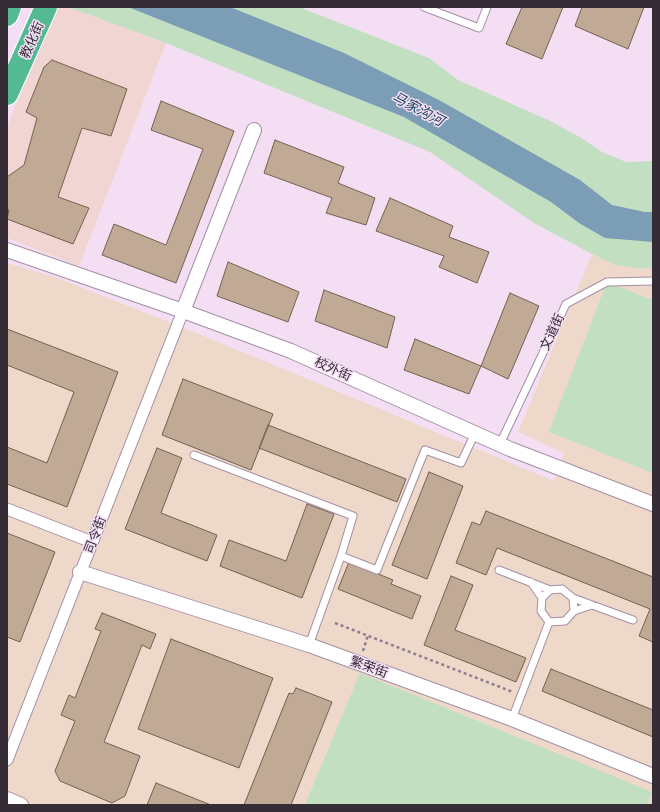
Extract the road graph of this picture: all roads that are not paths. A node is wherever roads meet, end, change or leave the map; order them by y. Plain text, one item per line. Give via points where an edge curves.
1 (10, 7) edge
2 (46, 7) edge
3 (424, 7) edge
4 (488, 7) edge
5 (7, 15) edge
6 (7, 94) edge
7 (254, 130) dead end
8 (7, 250) edge
9 (653, 281) edge
10 (182, 311) junction
11 (475, 433) junction
12 (500, 444) junction
13 (194, 456) dead end
14 (653, 504) edge
15 (7, 509) edge
16 (92, 542) junction
17 (341, 556) junction
18 (499, 570) dead end
19 (80, 572) junction
20 (530, 582) junction
21 (550, 590) junction
22 (542, 598) junction
23 (573, 598) junction
24 (592, 605) junction
25 (574, 611) junction
26 (633, 620) dead end
27 (549, 622) junction
28 (309, 644) junction
29 (512, 719) junction
30 (7, 760) edge
31 (653, 776) edge
32 (7, 799) edge
33 (21, 805) edge

1 - 5 highway
2 - 6 highway, 教化街
3 - 4 lane via 479,28
7 - 10 street
8 - 10 street, 校外街
9 - 12 lane, 文道街 via 607,282 566,304
10 - 11 street, 校外街 via 291,351
10 - 16 street, 司令街
11 - 12 street, 校外街
11 - 17 lane via 462,463 425,450 377,570
12 - 14 street, 校外街
13 - 17 lane via 353,516
15 - 16 street
16 - 19 street, 司令街
17 - 28 lane
18 - 20 lane
19 - 28 street, 繁荣街
19 - 30 street, 司令街
20 - 21 lane
20 - 22 lane
21 - 22 lane
21 - 23 lane via 562,589
22 - 27 lane via 541,611
23 - 24 lane
23 - 25 lane
24 - 25 lane
24 - 26 lane
25 - 27 lane via 565,621
27 - 29 lane
28 - 29 street, 繁荣街
29 - 31 street, 繁荣街
32 - 33 street

